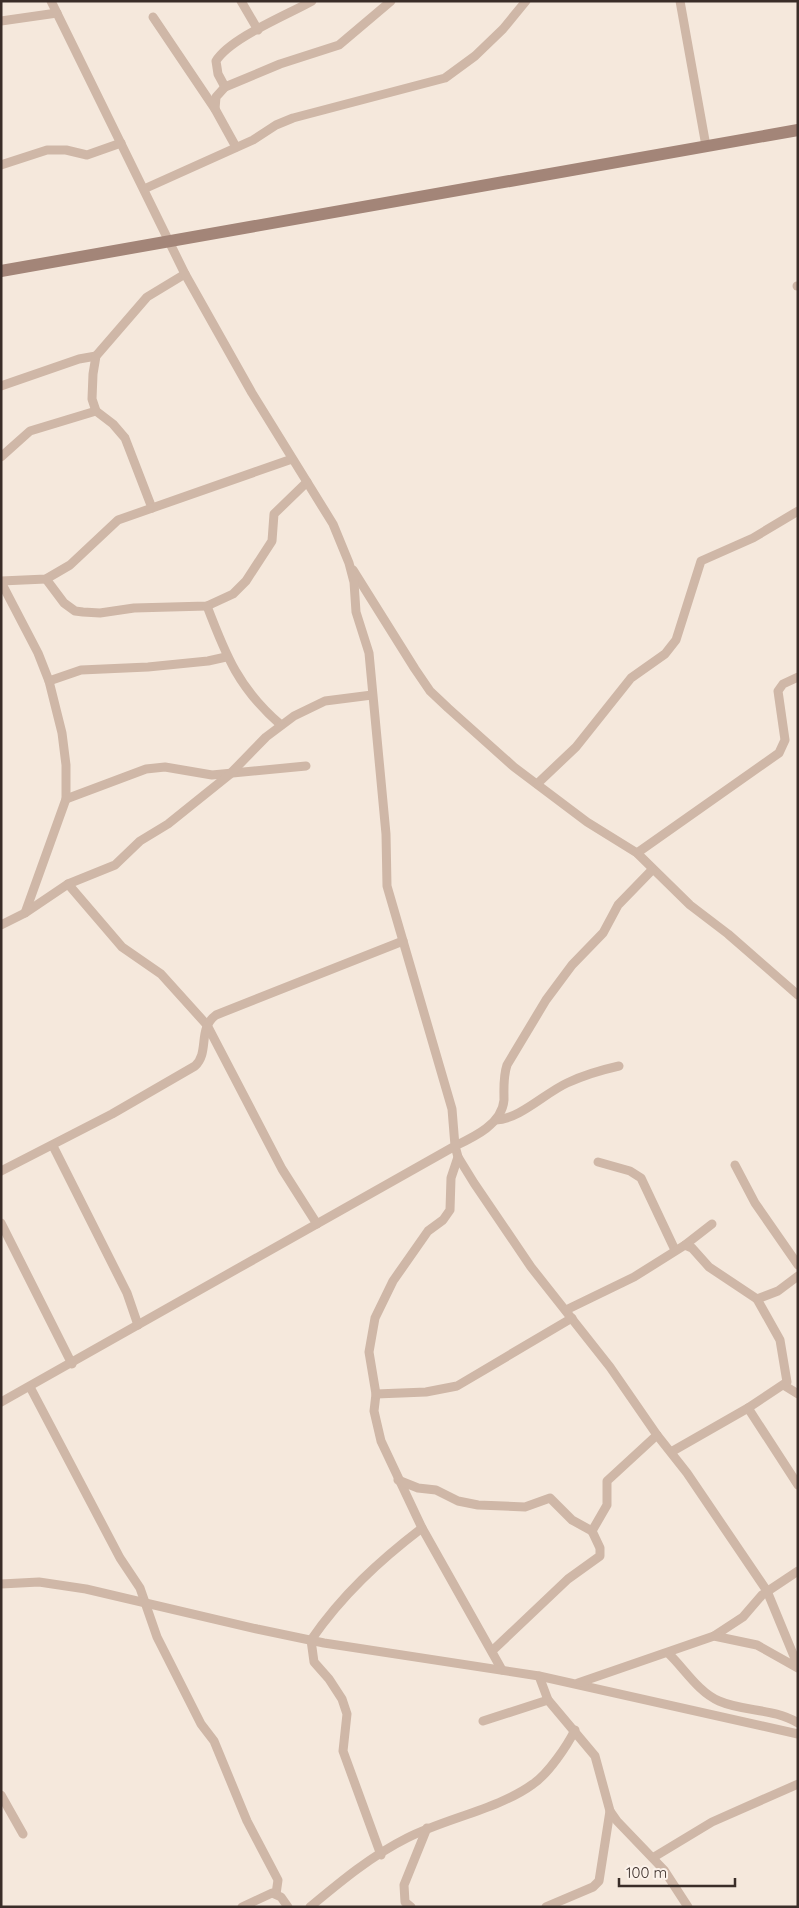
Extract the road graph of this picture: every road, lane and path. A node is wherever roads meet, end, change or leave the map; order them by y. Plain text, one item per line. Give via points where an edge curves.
1 (51, 1) edge
2 (240, 1) edge
3 (312, 1) edge
4 (391, 1) edge
5 (526, 1) edge
6 (680, 1) edge
7 (58, 13) junction
8 (153, 17) dead end
9 (1, 21) edge
10 (258, 30) junction
11 (225, 87) junction
12 (216, 109) junction
13 (798, 123) edge
14 (798, 130) edge
15 (121, 143) junction
16 (705, 143) junction
17 (236, 146) junction
18 (1, 165) edge
19 (144, 189) junction
20 (170, 242) junction
21 (1, 271) edge
22 (185, 274) junction
23 (96, 356) junction
24 (1, 386) edge
25 (96, 411) junction
26 (1, 457) edge
27 (292, 459) junction
28 (307, 482) junction
29 (152, 508) junction
30 (798, 511) edge
31 (349, 563) junction
32 (46, 579) junction
33 (1, 581) edge
34 (207, 606) junction
35 (226, 657) junction
36 (798, 677) edge
37 (49, 680) junction
38 (372, 695) junction
39 (281, 725) junction
40 (306, 766) dead end
41 (229, 775) junction
42 (537, 784) junction
43 (66, 799) junction
44 (637, 853) junction
45 (652, 870) junction
46 (68, 884) junction
47 (25, 913) junction
48 (1, 925) edge
49 (403, 941) junction
50 (798, 995) edge
51 (207, 1025) junction
52 (619, 1066) dead end
53 (496, 1120) junction
54 (53, 1146) junction
55 (455, 1146) junction
56 (458, 1157) junction
57 (598, 1162) dead end
58 (735, 1165) dead end
59 (1, 1171) edge
60 (1, 1223) edge
61 (317, 1224) junction
62 (712, 1224) dead end
63 (685, 1245) junction
64 (675, 1250) junction
65 (798, 1265) edge
66 (798, 1276) edge
67 (757, 1299) junction
68 (566, 1310) junction
69 (572, 1318) junction
70 (138, 1325) junction
71 (72, 1364) junction
72 (785, 1386) junction
73 (30, 1387) junction
74 (376, 1394) junction
75 (798, 1394) edge
76 (1, 1402) edge
77 (748, 1408) junction
78 (657, 1435) junction
79 (672, 1452) junction
80 (398, 1480) junction
81 (798, 1485) edge
82 (422, 1528) junction
83 (592, 1531) junction
84 (798, 1570) edge
85 (1, 1584) edge
86 (767, 1591) junction
87 (146, 1604) junction
88 (714, 1636) junction
89 (311, 1640) junction
90 (492, 1650) junction
91 (795, 1650) edge
92 (668, 1653) junction
93 (798, 1667) edge
94 (502, 1670) junction
95 (538, 1676) junction
96 (577, 1683) junction
97 (548, 1700) junction
98 (483, 1721) dead end
99 (798, 1723) edge
100 (575, 1730) junction
101 (798, 1734) edge
102 (798, 1784) edge
103 (1, 1795) edge
104 (610, 1811) junction
105 (427, 1828) junction
106 (23, 1834) dead end
107 (381, 1855) junction
108 (654, 1857) junction
109 (276, 1894) junction
110 (242, 1907) edge
111 (288, 1907) edge
112 (310, 1907) edge
113 (411, 1907) edge
114 (546, 1907) edge
115 (688, 1907) edge

1 - 7 street
2 - 10 street
3 - 10 street
4 - 11 street via 339,44
5 - 17 street via 475,56 445,78 314,111 276,125 253,140
6 - 16 street
7 - 9 street
7 - 15 street
8 - 12 street
10 - 11 street via 232,44 216,61
11 - 12 street via 216,97
12 - 17 street
13 - 16 street
14 - 16 street
15 - 18 street via 87,155 47,150
15 - 19 street
16 - 20 street
17 - 19 street
19 - 20 street
20 - 21 street
20 - 22 street
22 - 23 street via 147,297
22 - 27 street
23 - 24 street
23 - 25 street via 92,384
25 - 26 street via 30,431
25 - 29 street via 125,438
27 - 28 street
27 - 29 street
28 - 31 street via 333,524
28 - 34 street via 274,514 272,541 241,587 222,601
29 - 32 street via 118,520 70,565
30 - 42 street via 753,538 700,561 676,640 665,654 631,678 576,746
31 - 38 street via 356,612 369,653
31 - 42 street via 430,691
32 - 33 street
32 - 34 street via 74,611 100,613 134,608
33 - 37 street
34 - 35 street
35 - 37 street via 148,667 82,670
35 - 39 street via 243,683
36 - 44 street via 783,684 778,691 785,740 780,752
37 - 43 street via 62,733
38 - 39 street via 325,701 301,711
38 - 49 street via 386,834 386,877
39 - 41 street
40 - 41 street
41 - 43 street via 212,776 165,767 146,769
41 - 46 street via 168,824 140,841 115,865
42 - 44 street via 587,822
43 - 47 street
44 - 45 street
45 - 50 street
45 - 53 street via 618,905 603,933 572,965 546,1000 507,1065 504,1102
46 - 47 street
46 - 51 street via 122,946 154,968
47 - 48 street
49 - 51 street via 216,1015
49 - 55 street via 452,1109
51 - 54 street via 202,1057 195,1066
51 - 61 street via 282,1169
52 - 53 street via 567,1083 511,1117
53 - 55 street
54 - 59 street
54 - 70 street via 127,1293
55 - 56 street
55 - 61 street
56 - 68 street via 531,1267
56 - 74 street via 452,1178 450,1210 428,1231 403,1266 375,1318 368,1352
57 - 64 street via 630,1171 641,1178
58 - 65 street via 755,1203
60 - 71 street
61 - 70 street
62 - 63 street
63 - 64 street
63 - 67 street via 692,1248 709,1267
64 - 68 street via 634,1277
66 - 67 street via 778,1291
67 - 72 street via 780,1340 787,1376
68 - 69 street
69 - 74 street via 457,1386 426,1392
69 - 78 street
70 - 71 street
71 - 73 street
72 - 75 street
72 - 77 street
73 - 76 street
73 - 87 street
74 - 80 street via 375,1419
77 - 79 street
77 - 81 street
78 - 79 street
78 - 83 street via 607,1481 607,1505
79 - 86 street
80 - 82 street
80 - 83 street via 418,1488 436,1490 458,1501 478,1504 525,1507 550,1498 572,1520
82 - 89 street via 347,1593
82 - 90 street
83 - 90 street via 600,1556 568,1579
84 - 86 street
85 - 87 street via 39,1582 67,1585
86 - 88 street via 743,1617
86 - 91 street
87 - 89 street
87 - 109 street via 157,1637 214,1741 247,1821 278,1880
88 - 92 street
88 - 93 street via 757,1645
89 - 94 street
89 - 107 street via 314,1662 329,1678 347,1714 343,1750
90 - 94 street
91 - 93 street
92 - 96 street
92 - 99 street via 699,1687 719,1701 778,1714
94 - 95 street
95 - 96 street
95 - 97 street
96 - 101 street
97 - 98 street
97 - 100 street
100 - 104 street via 595,1756
100 - 105 street via 547,1770 526,1789 510,1798
102 - 108 street via 712,1822
103 - 106 street
104 - 108 street
104 - 114 street via 599,1881 593,1887
105 - 107 street
105 - 113 street via 404,1885 405,1902
107 - 112 street via 339,1881
108 - 115 street
109 - 110 street via 264,1895
109 - 111 street

